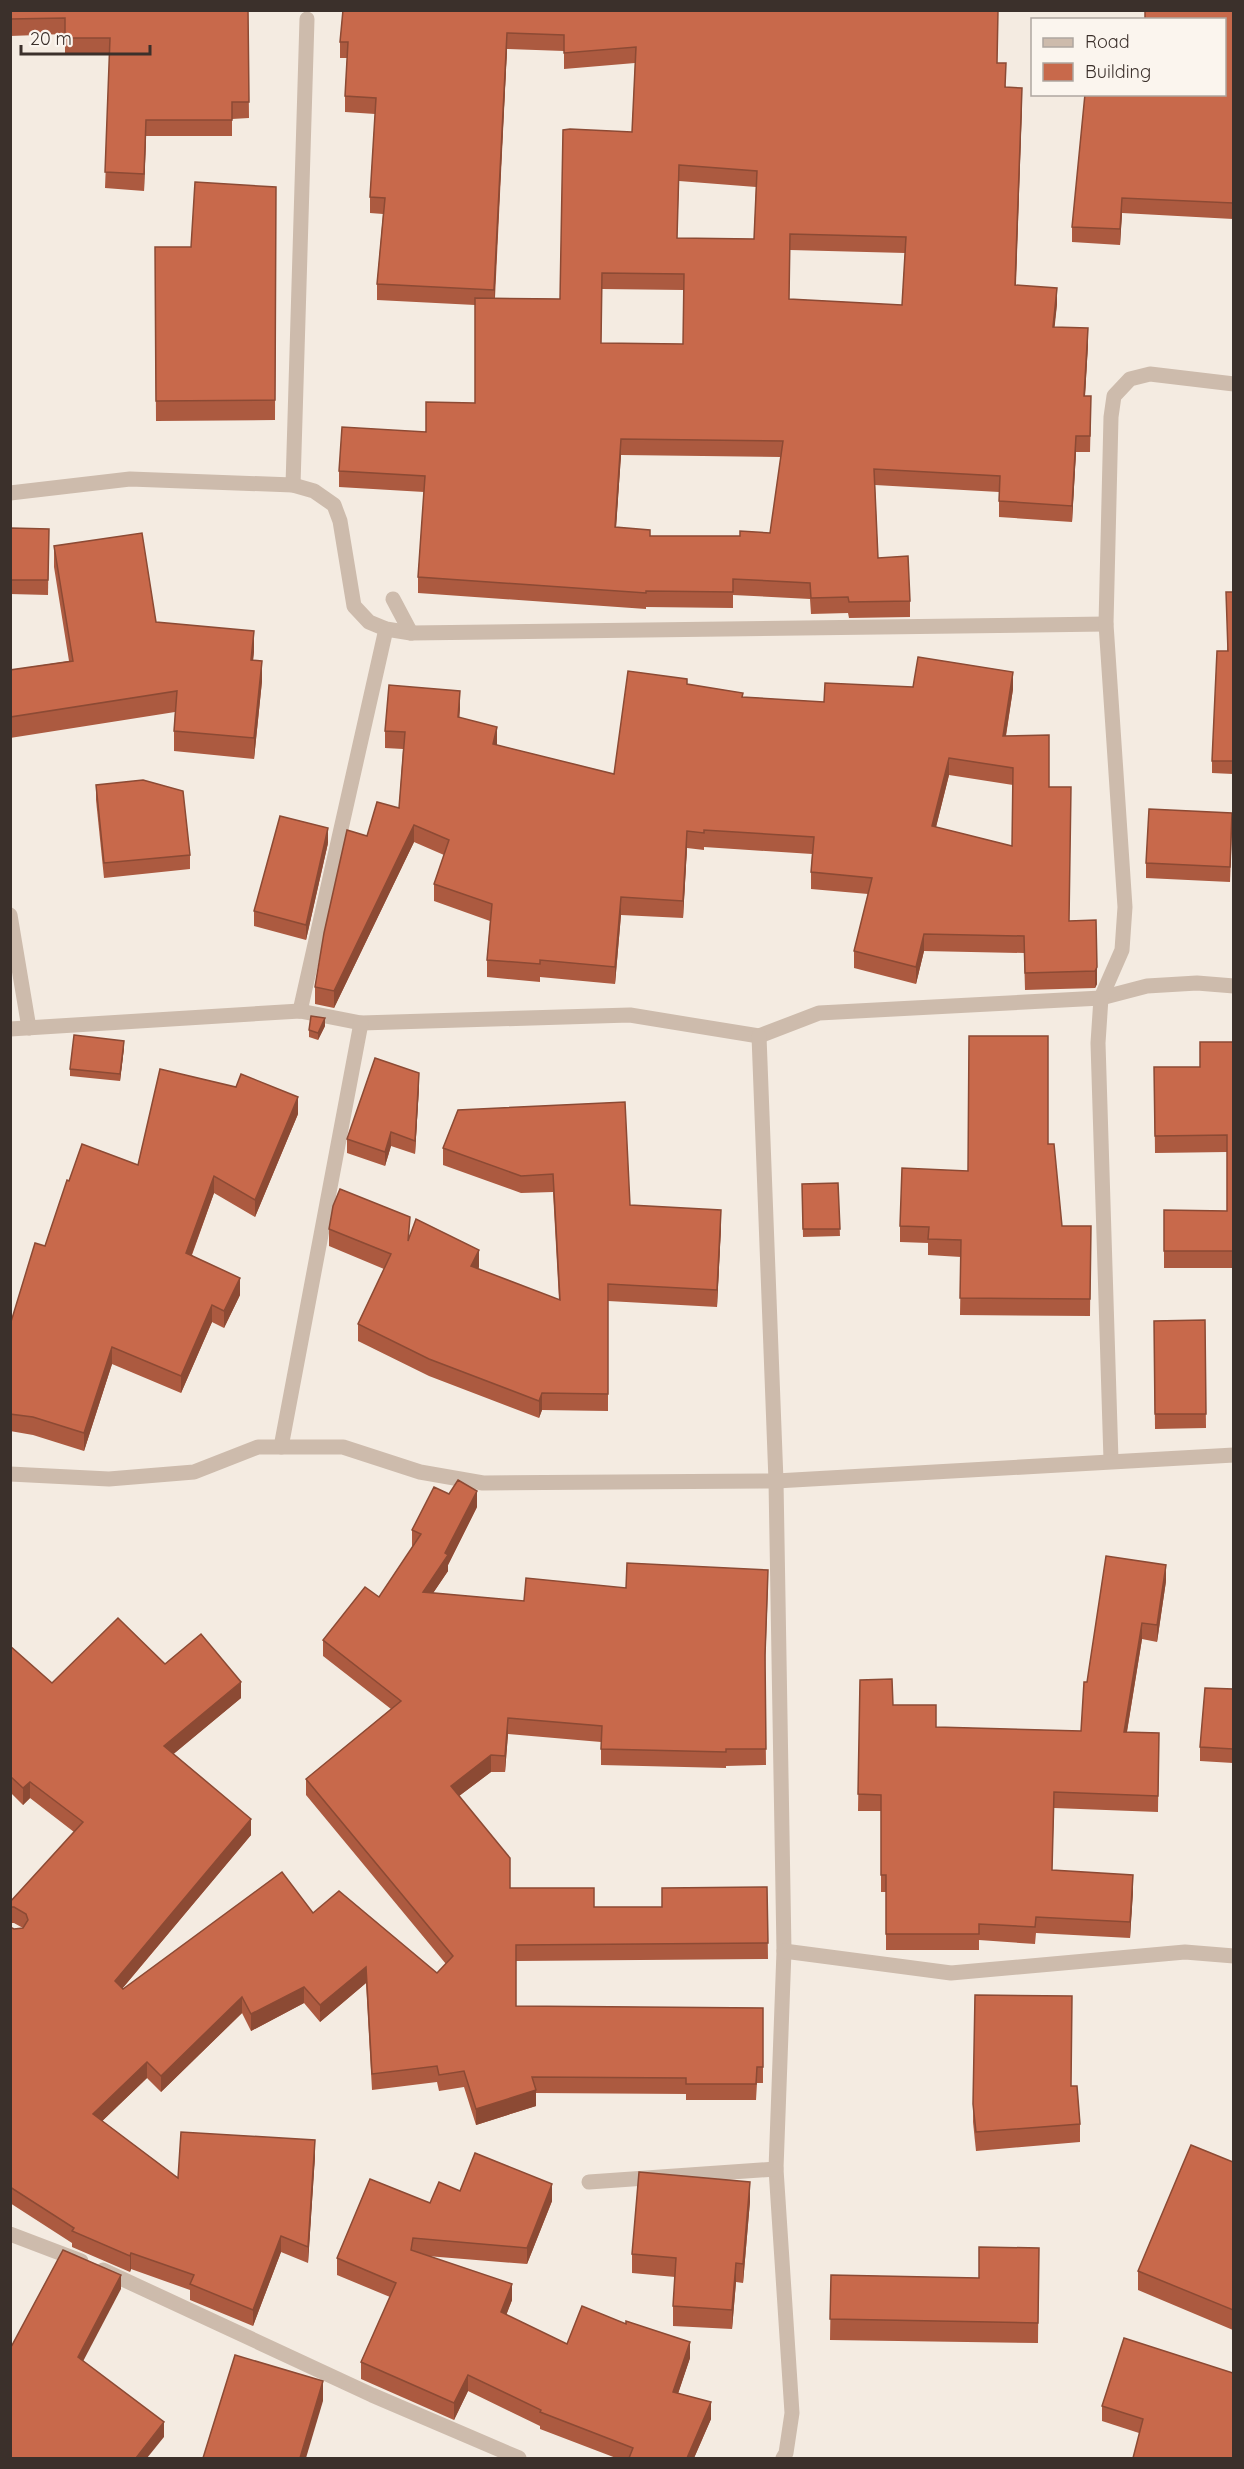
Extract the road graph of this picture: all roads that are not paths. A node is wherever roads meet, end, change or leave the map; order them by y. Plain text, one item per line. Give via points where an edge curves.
1 (307, 19) dead end
2 (1233, 384) edge
3 (293, 485) junction
4 (10, 493) edge
5 (393, 599) dead end
6 (1106, 624) junction
7 (386, 630) junction
8 (411, 633) junction
9 (10, 915) edge
10 (1233, 986) edge
11 (1101, 998) junction
12 (300, 1011) junction
13 (361, 1023) junction
14 (29, 1028) junction
15 (10, 1029) edge
16 (759, 1036) junction
17 (281, 1447) junction
18 (1233, 1455) edge
19 (1111, 1460) junction
20 (10, 1474) edge
21 (776, 1481) junction
22 (784, 1951) junction
23 (1233, 1956) edge
24 (776, 2169) junction
25 (589, 2182) dead end
26 (10, 2234) edge
27 (519, 2458) edge
28 (783, 2458) edge

1 - 3 street
2 - 6 street via 1150,374 1130,379 1114,396
3 - 4 street via 130,479
3 - 7 street via 314,491 334,505 354,606 369,622
5 - 8 street
6 - 8 street
6 - 11 street via 1125,907 1122,951
7 - 8 street
7 - 12 street
9 - 14 street
10 - 11 street via 1147,986
11 - 16 street via 819,1013
11 - 19 street via 1098,1043
12 - 13 street
12 - 14 street
13 - 16 street via 630,1015
13 - 17 street
14 - 15 street
16 - 21 street
17 - 20 street via 258,1447 194,1472 109,1479
17 - 21 street via 343,1447 420,1472 483,1483
18 - 19 street
19 - 21 street
21 - 22 street
22 - 23 street via 951,1974 1185,1952
22 - 24 street
24 - 25 street
24 - 28 street via 792,2413
26 - 27 street via 85,2262 372,2395

